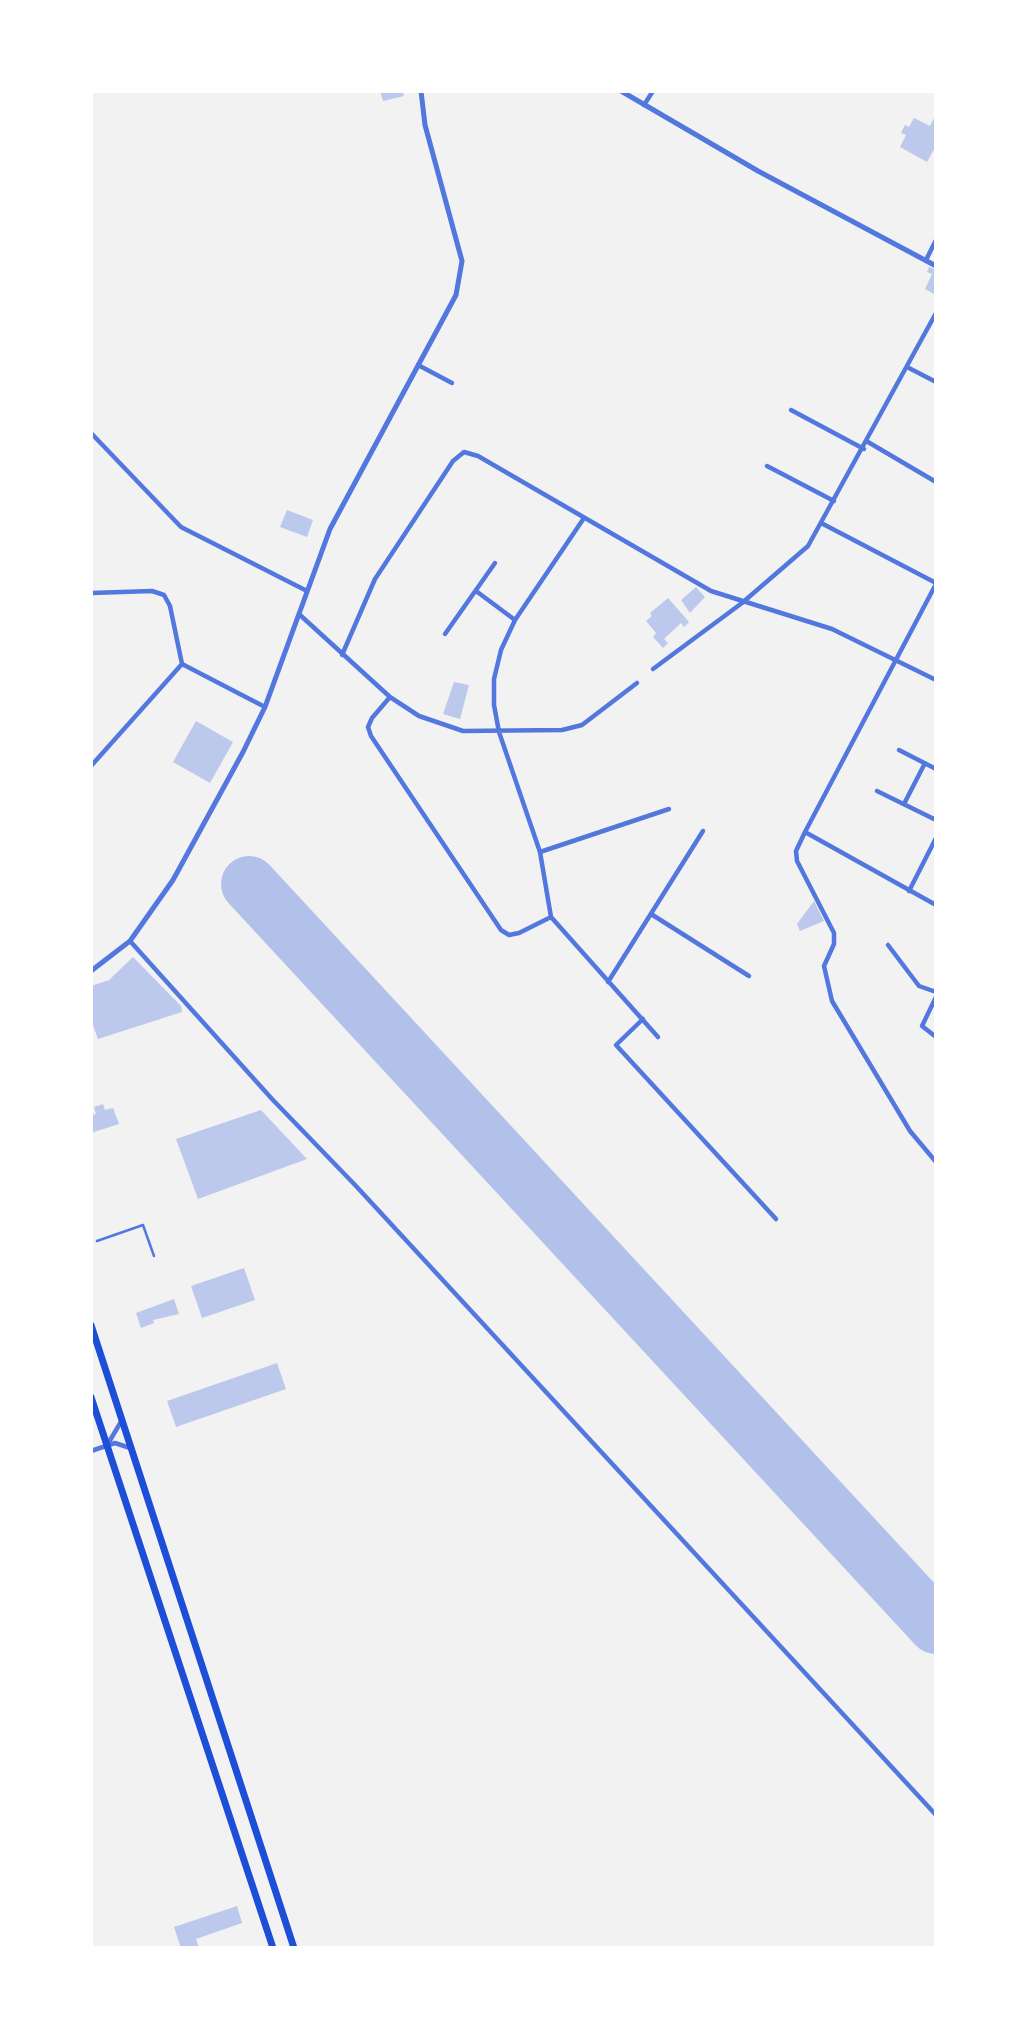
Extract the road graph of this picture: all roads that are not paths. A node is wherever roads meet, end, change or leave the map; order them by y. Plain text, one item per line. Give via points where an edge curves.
1 (421, 91) edge
2 (621, 91) edge
3 (653, 91) edge
4 (644, 106) junction
5 (936, 240) edge
6 (926, 260) junction
7 (936, 266) edge
8 (936, 313) edge
9 (418, 365) junction
10 (907, 367) junction
11 (936, 382) edge
12 (452, 383) dead end
13 (791, 410) dead end
14 (91, 433) edge
15 (868, 442) junction
16 (863, 449) junction
17 (767, 466) dead end
18 (936, 482) edge
19 (834, 501) junction
20 (584, 518) junction
21 (823, 524) junction
22 (495, 564) dead end
23 (936, 583) edge
24 (307, 591) junction
25 (476, 591) junction
26 (91, 593) edge
27 (742, 603) junction
28 (300, 615) junction
29 (515, 620) junction
30 (445, 634) dead end
31 (342, 655) junction
32 (896, 659) junction
33 (182, 664) junction
34 (653, 669) dead end
35 (936, 680) edge
36 (637, 683) dead end
37 (390, 697) junction
38 (265, 707) junction
39 (499, 732) junction
40 (899, 750) dead end
41 (925, 763) junction
42 (91, 766) edge
43 (936, 769) edge
44 (877, 791) dead end
45 (904, 804) junction
46 (669, 809) dead end
47 (936, 820) edge
48 (703, 831) dead end
49 (804, 832) junction
50 (936, 838) edge
51 (540, 852) junction
52 (909, 891) junction
53 (936, 905) edge
54 (651, 914) junction
55 (551, 917) junction
56 (130, 941) junction
57 (888, 945) dead end
58 (91, 971) edge
59 (749, 976) dead end
60 (608, 982) junction
61 (936, 995) edge
62 (643, 1019) junction
63 (658, 1037) dead end
64 (936, 1037) edge
65 (936, 1162) edge
66 (776, 1219) dead end
67 (97, 1241) dead end
68 (154, 1256) dead end
69 (91, 1325) edge
70 (91, 1397) edge
71 (122, 1420) junction
72 (106, 1445) junction
73 (132, 1449) junction
74 (91, 1451) edge
75 (936, 1815) edge
76 (273, 1948) edge
77 (294, 1948) edge

1 - 9 street via 425,125 462,261 456,295
2 - 4 street
3 - 4 street
4 - 6 street
5 - 6 street
6 - 7 street
8 - 10 street
9 - 12 street
9 - 24 street via 330,529
10 - 11 street
10 - 15 street
13 - 16 street
14 - 24 street via 181,527
15 - 16 street
15 - 18 street
16 - 19 street
17 - 19 street
19 - 21 street
20 - 27 street via 711,591
20 - 29 street
20 - 31 street via 464,452 453,461 375,579
21 - 23 street
21 - 27 street via 792,563
22 - 25 street
23 - 32 street
24 - 28 street
25 - 29 street
25 - 30 street
26 - 33 street via 152,591 164,595
27 - 32 street via 809,619
27 - 34 street
28 - 31 street
28 - 38 street
29 - 39 street via 494,679
31 - 37 street
32 - 35 street
32 - 49 street
33 - 38 street
33 - 42 street
36 - 39 street via 582,725
37 - 39 street via 440,726
37 - 55 street via 372,718 371,736 501,930 509,935 519,933
38 - 56 street via 173,880
39 - 51 street
40 - 41 street
41 - 43 street
41 - 45 street
44 - 45 street
45 - 47 street
46 - 51 street
48 - 54 street
49 - 52 street
49 - 65 street via 797,861 834,933 824,966 832,1001 910,1131
50 - 52 street
51 - 55 street
52 - 53 street
54 - 59 street
54 - 60 street
55 - 60 street
56 - 58 street
56 - 75 street
57 - 61 street via 919,986
60 - 62 street
61 - 64 street via 922,1026
62 - 63 street
62 - 66 street via 616,1045
67 - 68 lane via 143,1225
69 - 71 highway
70 - 72 highway
71 - 72 street
71 - 73 highway
72 - 73 street via 119,1443
72 - 74 street
72 - 76 highway
73 - 77 highway

